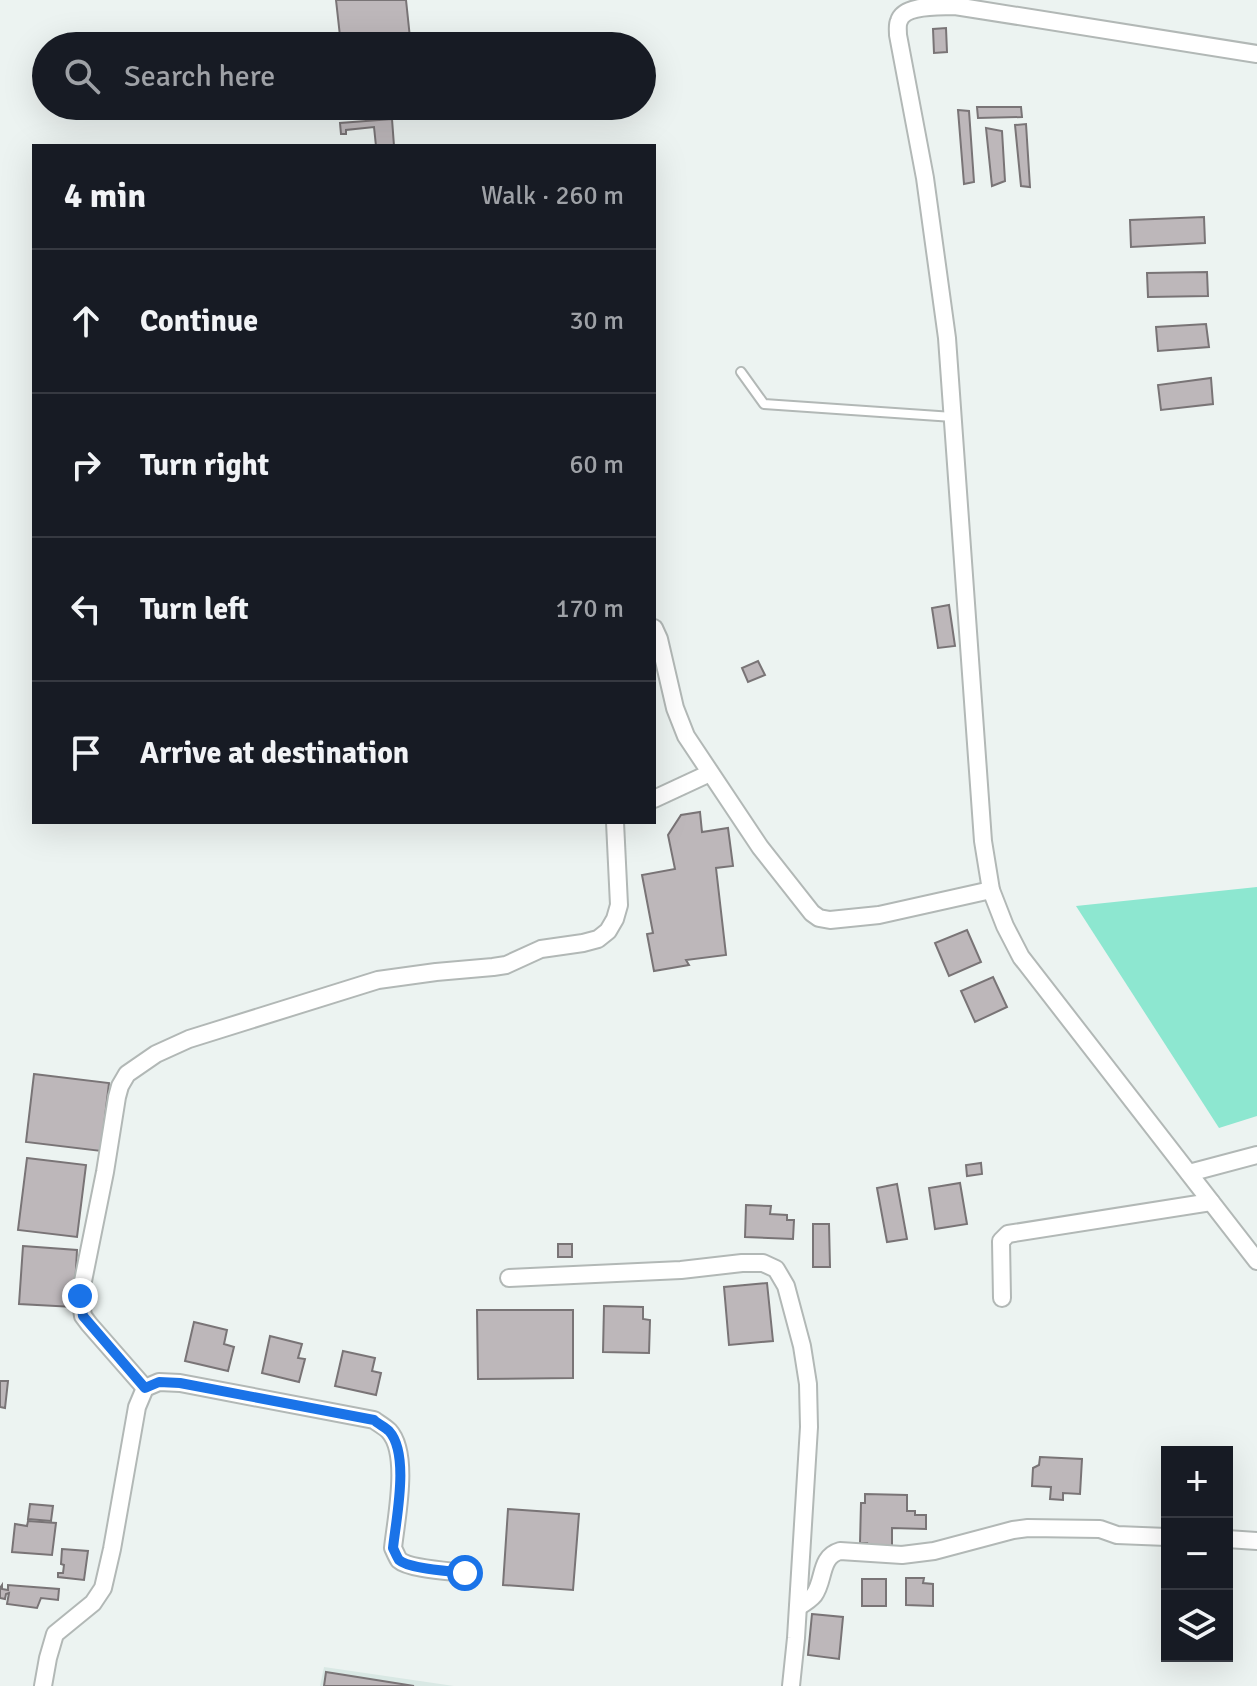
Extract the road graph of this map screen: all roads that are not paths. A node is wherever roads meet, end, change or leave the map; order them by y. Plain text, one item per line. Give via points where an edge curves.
1 (1257, 54) edge
2 (741, 372) dead end
3 (953, 417) junction
4 (656, 632) edge
5 (710, 773) junction
6 (656, 798) edge
7 (615, 824) edge
8 (991, 890) junction
9 (1257, 1155) edge
10 (1189, 1173) junction
11 (1211, 1202) junction
12 (1257, 1261) edge
13 (509, 1278) dead end
14 (1002, 1298) dead end
15 (145, 1388) junction
16 (1161, 1537) edge
17 (1233, 1539) edge
18 (1257, 1541) edge
19 (465, 1573) dead end
20 (798, 1607) junction
21 (43, 1686) edge
22 (791, 1686) edge

1 - 3 street via 955,6 904,12 898,35 925,178
2 - 3 lane via 764,404
3 - 8 street via 983,841
4 - 5 street via 675,708
5 - 6 street
5 - 8 street via 760,847 819,918 879,915
7 - 15 street via 619,905 608,931 598,939 541,949 506,965 378,980 189,1039 127,1074 117,1097 81,1307 89,1324
8 - 10 street via 1021,957
9 - 10 street
10 - 11 street
11 - 12 street
11 - 14 street via 1008,1234 1001,1241
13 - 20 street via 742,1263 776,1269 786,1286 808,1384
15 - 19 street via 180,1383 374,1420 390,1432 398,1448 393,1548 398,1558 413,1566
15 - 21 street via 103,1588 55,1634
16 - 20 street via 1028,1528 902,1555 840,1551 826,1561 813,1597
17 - 18 street
20 - 22 street

